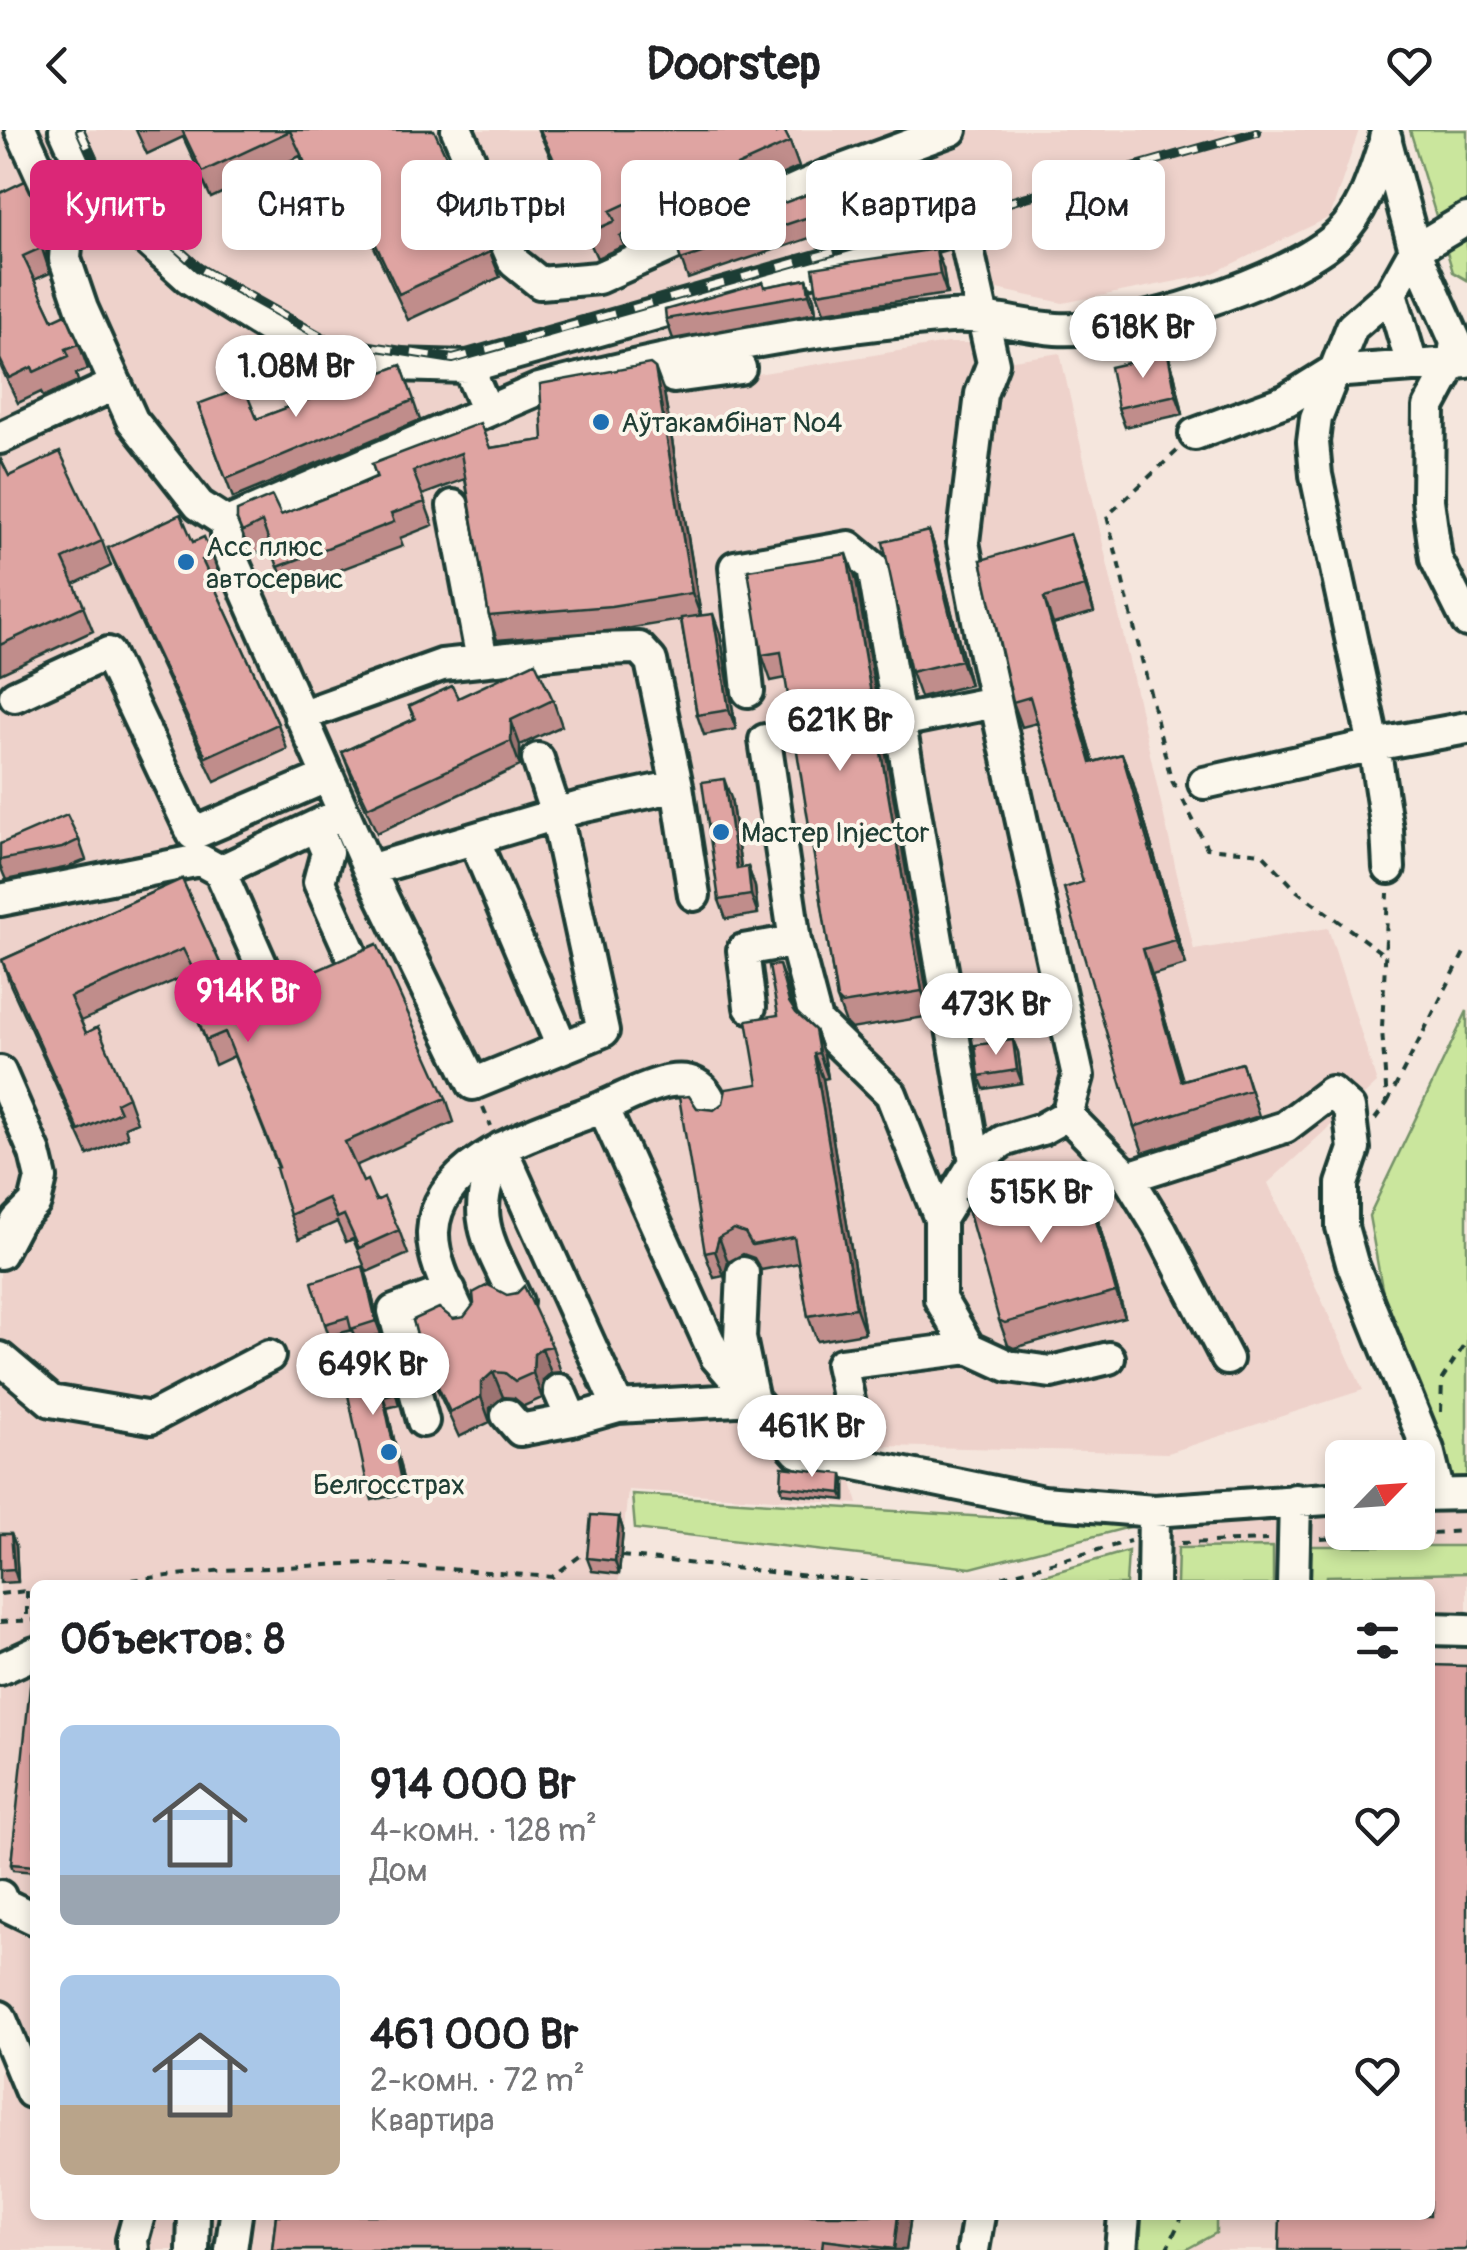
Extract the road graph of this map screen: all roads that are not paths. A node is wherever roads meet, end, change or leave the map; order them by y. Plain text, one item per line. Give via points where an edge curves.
1 (20, 130) edge
2 (65, 130) edge
3 (457, 130) edge
4 (951, 130) edge
5 (1385, 135) edge
6 (1467, 219) edge
7 (1415, 250) junction
8 (1391, 294) junction
9 (985, 317) junction
10 (670, 359) junction
11 (1460, 362) edge
12 (1412, 365) junction
13 (468, 367) junction
14 (740, 368) dead end
15 (1332, 372) junction
16 (116, 384) junction
17 (487, 412) junction
18 (1195, 434) road end
19 (0, 438) edge
20 (453, 506) dead end
21 (227, 523) junction
22 (1467, 621) edge
23 (482, 660) junction
24 (748, 691) dead end
25 (15, 696) dead end
26 (995, 702) junction
27 (300, 716) junction
28 (900, 721) junction
29 (1467, 728) edge
30 (765, 740) dead end
31 (1374, 744) junction
32 (538, 759) dead end
33 (326, 777) junction
34 (1204, 784) dead end
35 (677, 786) junction
36 (556, 814) junction
37 (329, 820) junction
38 (474, 839) junction
39 (1388, 868) road end
40 (369, 870) junction
41 (220, 871) junction
42 (694, 896) dead end
43 (155, 898) edge
44 (0, 900) edge
45 (794, 942) junction
46 (350, 951) edge
47 (272, 989) edge
48 (750, 1007) dead end
49 (562, 1047) junction
50 (0, 1072) edge
51 (603, 1107) junction
52 (1067, 1115) junction
53 (709, 1119) edge
54 (501, 1148) junction
55 (975, 1162) junction
56 (1128, 1177) junction
57 (940, 1219) junction
58 (0, 1253) edge
59 (735, 1274) dead end
60 (450, 1290) junction
61 (517, 1302) edge
62 (465, 1326) edge
63 (969, 1348) junction
64 (269, 1356) dead end
65 (0, 1358) edge
66 (1109, 1358) dead end
67 (1228, 1358) dead end
68 (559, 1390) dead end
69 (753, 1399) junction
70 (618, 1407) junction
71 (507, 1415) dead end
72 (572, 1420) junction
73 (423, 1421) dead end
74 (854, 1463) junction
75 (1441, 1494) edge
76 (1325, 1499) edge
77 (1295, 1500) junction
78 (1154, 1511) junction
79 (1153, 1580) edge
80 (1293, 1580) edge
81 (1435, 1629) edge
82 (1467, 1630) edge
83 (30, 1655) edge
84 (0, 1669) edge
85 (1, 1901) edge
86 (30, 1916) edge
87 (0, 2017) edge
88 (30, 2090) edge
89 (138, 2220) edge
90 (194, 2220) edge
91 (235, 2220) edge
92 (977, 2220) edge
93 (1124, 2220) edge
94 (133, 2250) edge
95 (193, 2250) edge
96 (231, 2250) edge
97 (974, 2250) edge
98 (1121, 2250) edge

1 - 16 street via 68,230 65,259
2 - 13 street via 92,190 189,278 316,357
3 - 4 street via 514,262 540,282 598,278 826,176
5 - 7 street
5 - 9 street via 1365,200 1339,234 1244,288 1152,318 1085,328
6 - 7 street
7 - 8 street
7 - 11 street
8 - 12 street
8 - 15 street via 1352,328
9 - 10 street via 758,342
9 - 13 street via 963,227
9 - 26 street via 993,363 981,394 963,542
10 - 14 street via 674,378
10 - 17 street via 539,389
11 - 12 street
11 - 22 street via 1429,407 1428,500 1436,559
12 - 15 street
13 - 17 street
15 - 18 street via 1287,400
15 - 31 street via 1316,418 1316,475
16 - 19 street
16 - 21 street via 132,420 199,505
17 - 21 street
20 - 23 street
21 - 27 street via 227,548
23 - 27 street via 442,665
23 - 35 street via 639,648 651,661
24 - 28 street via 734,567 849,547 873,567
25 - 33 street via 108,654 193,834
26 - 28 street
26 - 52 street via 1078,1076
27 - 33 street
28 - 55 street
29 - 31 street
30 - 45 street
31 - 34 street
31 - 39 street
32 - 36 street
33 - 37 street
35 - 36 street
35 - 42 street
36 - 38 street
36 - 49 street via 602,1031
37 - 40 street
37 - 41 street
37 - 46 street via 319,882
38 - 40 street
38 - 49 street
40 - 49 street via 474,1084
41 - 43 street
41 - 44 street via 200,860
41 - 47 street
45 - 48 street via 743,950
45 - 57 street via 816,1021 891,1094
50 - 58 street via 40,1178 35,1203
51 - 53 street via 671,1080 690,1080
51 - 54 street
51 - 69 street via 716,1358
52 - 55 street via 1003,1142
52 - 56 street
54 - 60 street via 466,1169 438,1210 436,1257
54 - 61 street via 481,1214
54 - 70 street
55 - 57 street
56 - 67 street
56 - 75 street via 1286,1127 1331,1092 1349,1108 1354,1149 1342,1184 1342,1227
57 - 63 street via 940,1299
59 - 69 street
60 - 62 street
60 - 73 street via 394,1311
63 - 66 street via 1008,1366 1051,1372
63 - 74 street via 841,1364
64 - 65 street via 151,1418 51,1401
68 - 72 street
69 - 70 street
69 - 74 street via 798,1452
70 - 72 street
71 - 72 street via 520,1430
74 - 78 street via 1043,1502
76 - 77 street
77 - 78 street
77 - 80 street
78 - 79 street
81 - 82 street
83 - 84 street
85 - 86 street
87 - 88 street
89 - 94 street
90 - 95 street
91 - 96 street
92 - 97 street
93 - 98 street

